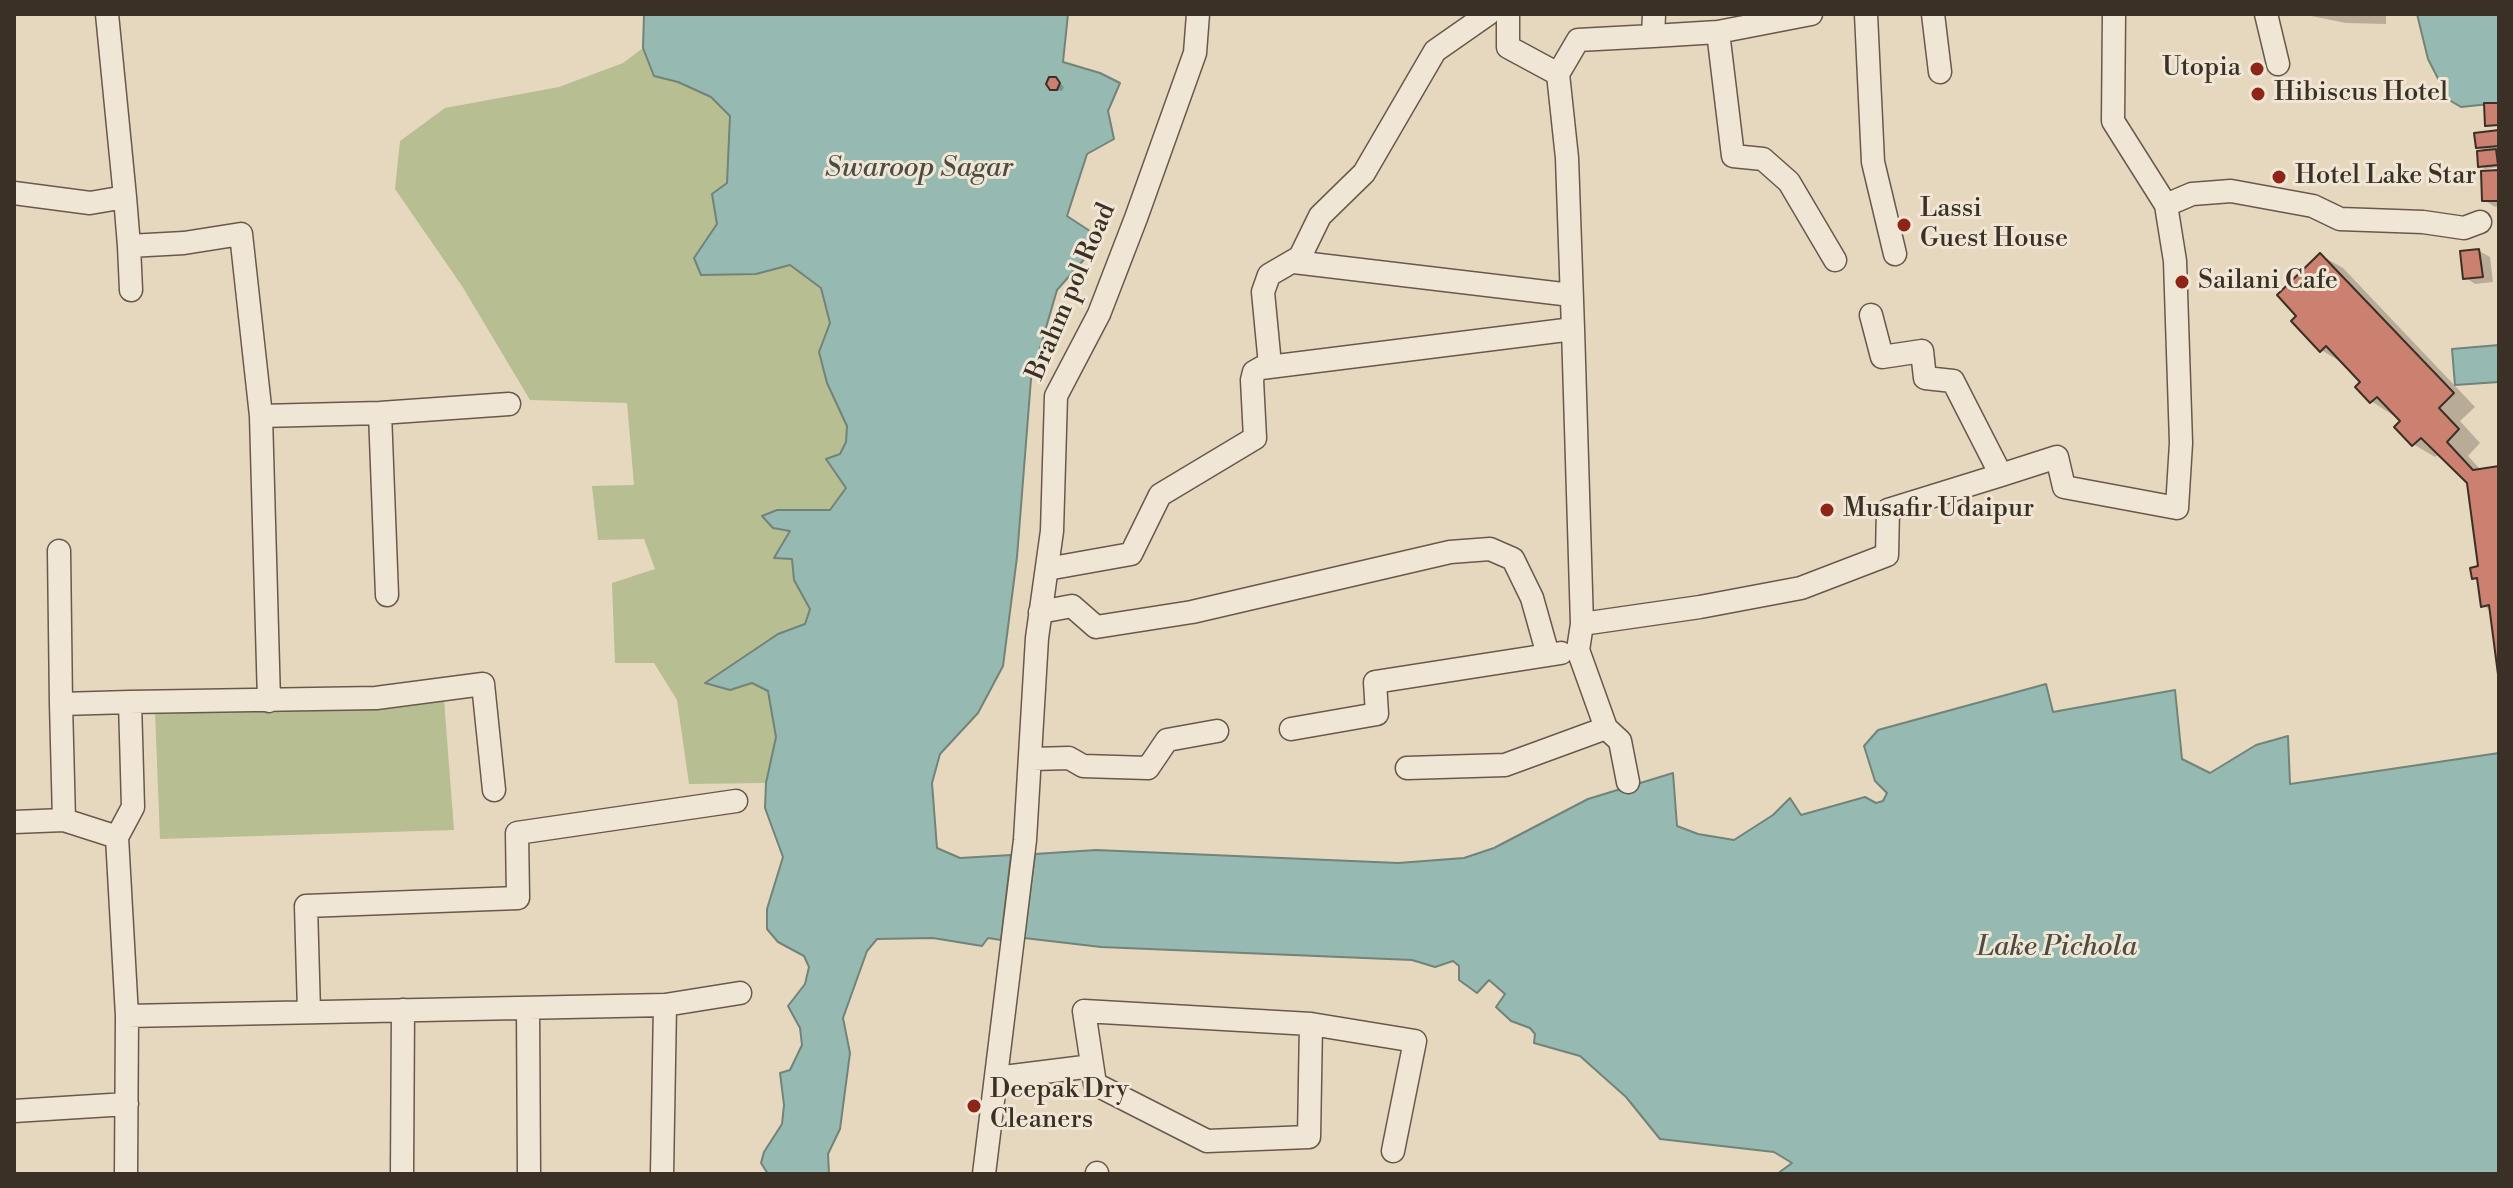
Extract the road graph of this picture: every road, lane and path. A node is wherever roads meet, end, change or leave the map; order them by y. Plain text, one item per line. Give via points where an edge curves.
1 (107, 14) edge
2 (1198, 14) edge
3 (1488, 14) edge
4 (1508, 14) edge
5 (1811, 14) edge
6 (1866, 14) edge
7 (1933, 14) edge
8 (2114, 14) edge
9 (2266, 14) edge
10 (1653, 25) edge
11 (1718, 32) junction
12 (2278, 64) dead end
13 (1940, 72) dead end
14 (1558, 74) junction
15 (14, 193) edge
16 (125, 197) junction
17 (2166, 205) junction
18 (2480, 222) dead end
19 (129, 246) junction
20 (1895, 254) dead end
21 (1835, 260) dead end
22 (1294, 262) junction
23 (131, 290) dead end
24 (1571, 295) junction
25 (1871, 315) dead end
26 (1573, 329) junction
27 (1270, 365) junction
28 (509, 404) dead end
29 (380, 413) junction
30 (261, 416) junction
31 (2001, 475) junction
32 (59, 551) dead end
33 (1047, 569) junction
34 (387, 595) dead end
35 (1040, 612) junction
36 (1582, 624) junction
37 (1578, 650) junction
38 (1548, 655) junction
39 (269, 701) junction
40 (130, 702) junction
41 (61, 704) junction
42 (1606, 728) junction
43 (1291, 729) dead end
44 (1217, 731) dead end
45 (1032, 759) junction
46 (1407, 768) dead end
47 (1628, 782) dead end
48 (494, 790) dead end
49 (736, 801) dead end
50 (64, 820) junction
51 (14, 822) edge
52 (117, 837) junction
53 (740, 993) dead end
54 (665, 1005) junction
55 (528, 1008) junction
56 (403, 1010) junction
57 (309, 1012) junction
58 (127, 1016) junction
59 (1311, 1024) junction
60 (1092, 1066) junction
61 (996, 1078) junction
62 (127, 1104) junction
63 (14, 1111) edge
64 (1393, 1151) dead end
65 (126, 1174) edge
66 (402, 1174) edge
67 (529, 1174) edge
68 (662, 1174) edge
69 (984, 1174) edge

1 - 16 street
2 - 33 street, Brahm pol Road via 1195,53 1136,218 1099,314 1056,396
3 - 22 street via 1435,51 1364,173 1320,216
4 - 14 street via 1508,47
5 - 11 street
6 - 20 street via 1873,162
7 - 13 street
8 - 17 street via 2113,121
9 - 12 street
10 - 11 street
10 - 14 street via 1578,40
11 - 21 street via 1733,156 1763,159 1789,182
14 - 24 street via 1567,158
15 - 16 street via 90,203
16 - 19 street
17 - 18 street via 2192,194 2231,191 2313,206 2340,219 2464,228
17 - 31 street via 2175,261 2181,443 2177,508 2064,487 2057,457
19 - 23 street
19 - 30 street via 241,234
22 - 24 street
22 - 27 street via 1264,283
24 - 26 street
25 - 31 street via 1882,357 1922,351 1925,378 1953,381
26 - 27 street
26 - 36 street
27 - 33 street via 1254,372 1252,380 1255,438 1160,495 1131,554
28 - 29 street
29 - 30 street
29 - 34 street
30 - 39 street
31 - 36 street via 1888,510 1887,555 1801,588
32 - 41 street
33 - 35 street, Brahm pol Road
35 - 38 street via 1072,606 1096,627 1192,612 1450,552 1490,549 1513,559 1532,598
35 - 45 street, Brahm pol Road
36 - 37 street
37 - 38 street
37 - 42 street
38 - 43 street via 1375,682 1377,714
39 - 40 street
39 - 48 street via 376,698 483,684
40 - 41 street
40 - 52 street via 133,807
41 - 50 street
42 - 46 street via 1505,765
42 - 47 street via 1620,741
44 - 45 street via 1167,740 1148,768
45 - 61 street, Brahm pol Road
49 - 57 street via 517,833 518,898 306,906
50 - 51 street
50 - 52 street
52 - 58 street
53 - 54 street
54 - 55 street
54 - 68 street
55 - 56 street
55 - 67 street
56 - 57 street
56 - 66 street
57 - 58 street
58 - 62 street
59 - 60 street via 1084,1011
59 - 60 street via 1309,1137 1207,1141 1095,1084
59 - 64 street via 1415,1041
60 - 61 street
61 - 69 street, Brahm pol Road
62 - 63 street
62 - 65 street

